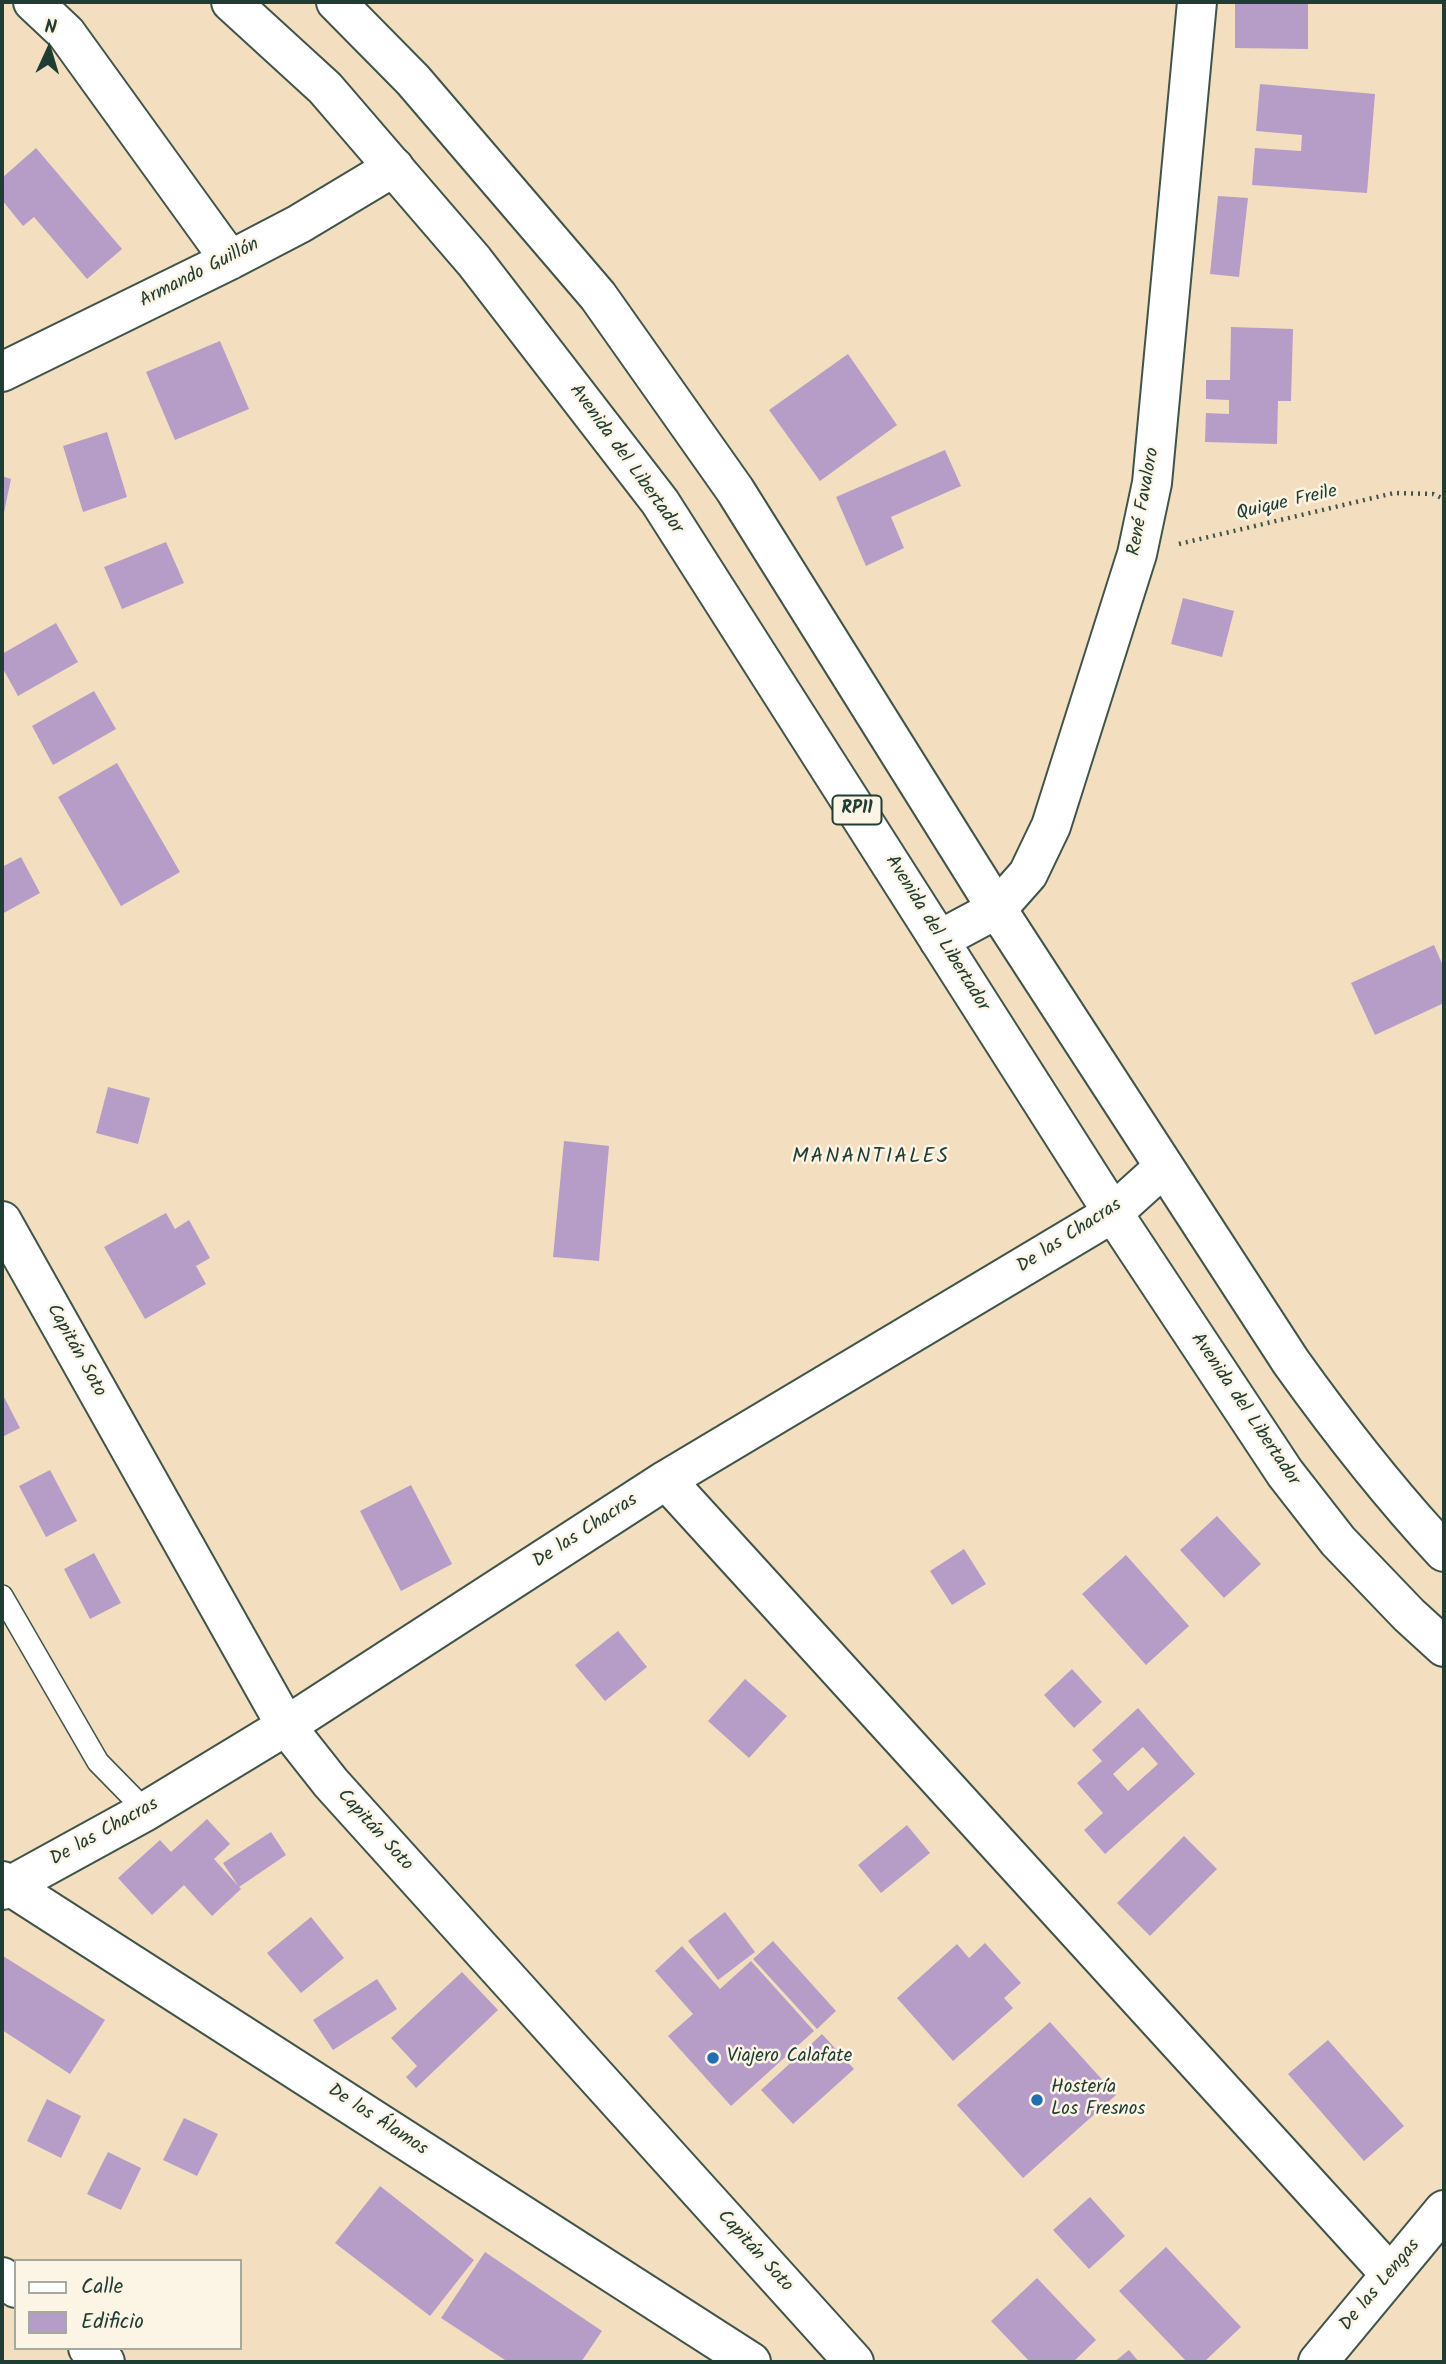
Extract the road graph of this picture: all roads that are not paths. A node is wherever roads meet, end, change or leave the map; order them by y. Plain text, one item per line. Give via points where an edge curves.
1 (33, 2) edge
2 (231, 2) edge
3 (336, 2) edge
4 (1197, 2) edge
5 (394, 167) junction
6 (230, 260) junction
7 (2, 372) edge
8 (997, 909) junction
9 (939, 940) junction
10 (1164, 1167) junction
11 (1113, 1213) junction
12 (2, 1221) edge
13 (666, 1480) junction
14 (1444, 1552) edge
15 (2, 1596) edge
16 (1444, 1647) edge
17 (286, 1726) junction
18 (146, 1811) junction
19 (4, 1886) edge
20 (1444, 2210) edge
21 (1390, 2274) junction
22 (91, 2350) edge
23 (106, 2362) edge
24 (751, 2362) edge
25 (854, 2362) edge
26 (1318, 2362) edge

1 - 6 street via 66,33
2 - 5 street, Avenida del Libertador / RP11 via 325,88
3 - 8 street via 412,80 598,296 734,490
4 - 8 street, René Favaloro via 1152,483 1137,554 1051,825 1028,874
5 - 6 street, Armando Guillón
5 - 9 street, Avenida del Libertador / RP11 via 474,261 660,502
6 - 7 street, Armando Guillón
8 - 9 street, René Favaloro
8 - 10 street
9 - 11 street, Avenida del Libertador / RP11
10 - 11 street, De las Chacras
10 - 14 street via 1339,1429
11 - 13 street, De las Chacras
11 - 16 street, Avenida del Libertador / RP11 via 1284,1473 1338,1541
12 - 17 street, Capitán Soto
13 - 17 street, De las Chacras
13 - 21 street
15 - 18 lane via 98,1762
17 - 18 street, De las Chacras
17 - 25 street, Capitán Soto via 331,1783
18 - 19 street, De las Chacras
19 - 24 street, De los Álamos
20 - 21 street, De las Lengas
21 - 26 street, De las Lengas
22 - 23 street

